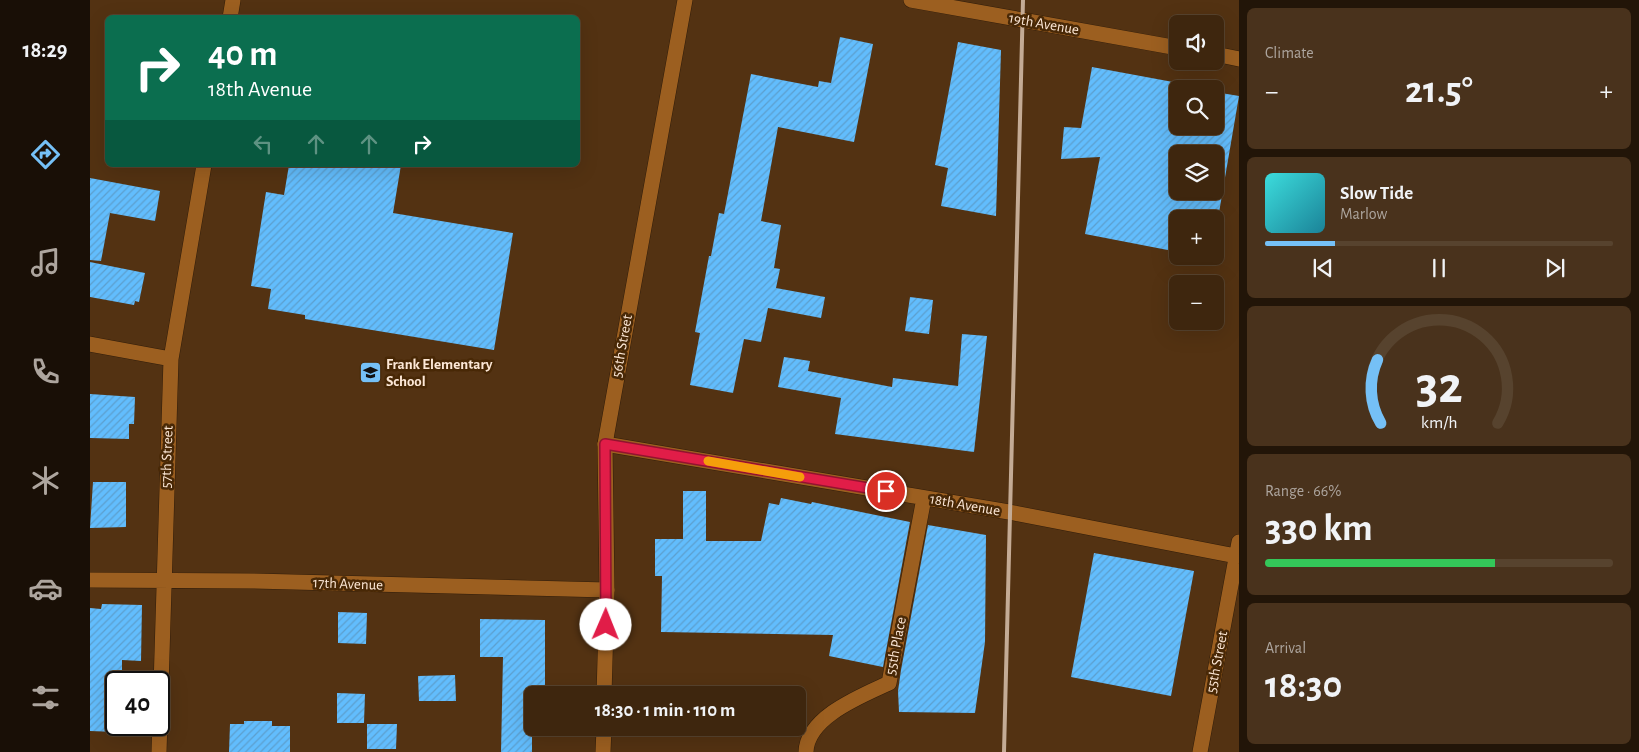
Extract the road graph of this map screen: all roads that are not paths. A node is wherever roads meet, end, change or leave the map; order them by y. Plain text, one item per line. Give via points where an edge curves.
1 (233, 0) edge
2 (685, 0) edge
3 (911, 0) edge
4 (230, 15) edge
5 (1169, 46) edge
6 (1224, 56) edge
7 (1239, 59) edge
8 (204, 167) edge
9 (90, 344) edge
10 (170, 359) junction
11 (605, 444) junction
12 (924, 498) junction
13 (1238, 549) edge
14 (90, 580) edge
15 (163, 580) junction
16 (607, 590) junction
17 (604, 686) edge
18 (604, 736) edge
19 (159, 752) edge
20 (603, 752) edge
21 (806, 752) edge
22 (1200, 752) edge

1 - 4 street
2 - 11 street, 56th Street
3 - 5 street, 19th Avenue
6 - 7 street
8 - 10 street, 57th Street
9 - 10 street
10 - 15 street, 57th Street
11 - 12 street, 18th Avenue
11 - 16 street, 56th Street
12 - 13 street, 18th Avenue
12 - 21 street, 55th Place via 889,683 831,711 806,742
13 - 22 street, 55th Street
14 - 15 street, 17th Avenue
15 - 16 street, 17th Avenue
15 - 19 street, 57th Street
16 - 17 street, 56th Street
18 - 20 street

